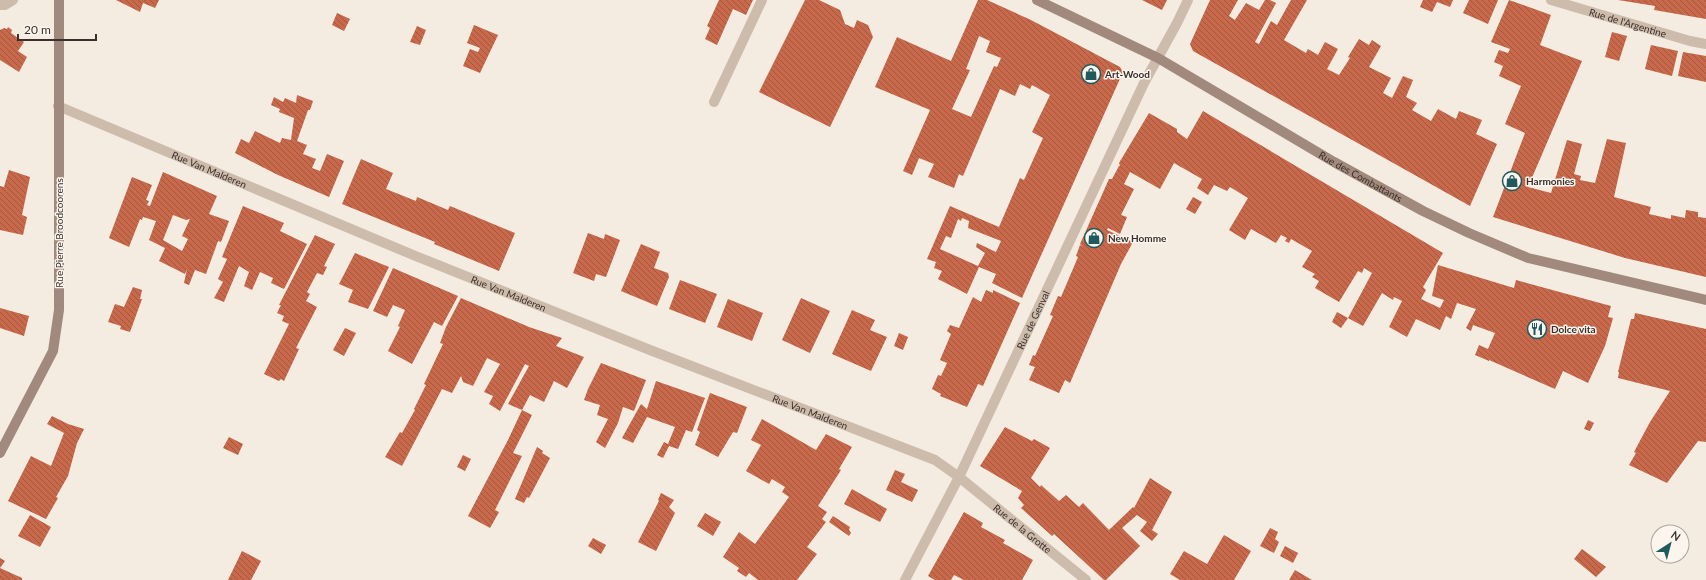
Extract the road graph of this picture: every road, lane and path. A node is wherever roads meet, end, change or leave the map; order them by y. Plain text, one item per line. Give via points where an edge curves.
1 (13, 0) edge
2 (58, 0) edge
3 (762, 0) edge
4 (1038, 0) edge
5 (1188, 0) edge
6 (1551, 0) edge
7 (0, 5) edge
8 (1706, 44) edge
9 (1158, 58) junction
10 (714, 102) dead end
11 (58, 106) junction
12 (1706, 300) edge
13 (0, 453) edge
14 (959, 477) junction
15 (905, 580) edge
16 (1086, 580) edge

1 - 7 street
2 - 11 main road, Rue Pierre Broodcoorens
3 - 10 street
4 - 9 main road, Rue des Combattants
5 - 9 street, Rue de Genval
6 - 8 street, Rue de l'Argentine
9 - 12 main road, Rue des Combattants via 1334,162 1469,233 1528,258
9 - 14 street, Rue de Genval via 1140,90
11 - 13 main road, Rue Pierre Broodcoorens via 60,271 59,310 53,351
11 - 14 street, Rue Van Malderen via 418,257 935,460
14 - 15 street, Rue de Genval
14 - 16 street, Rue de la Grotte

